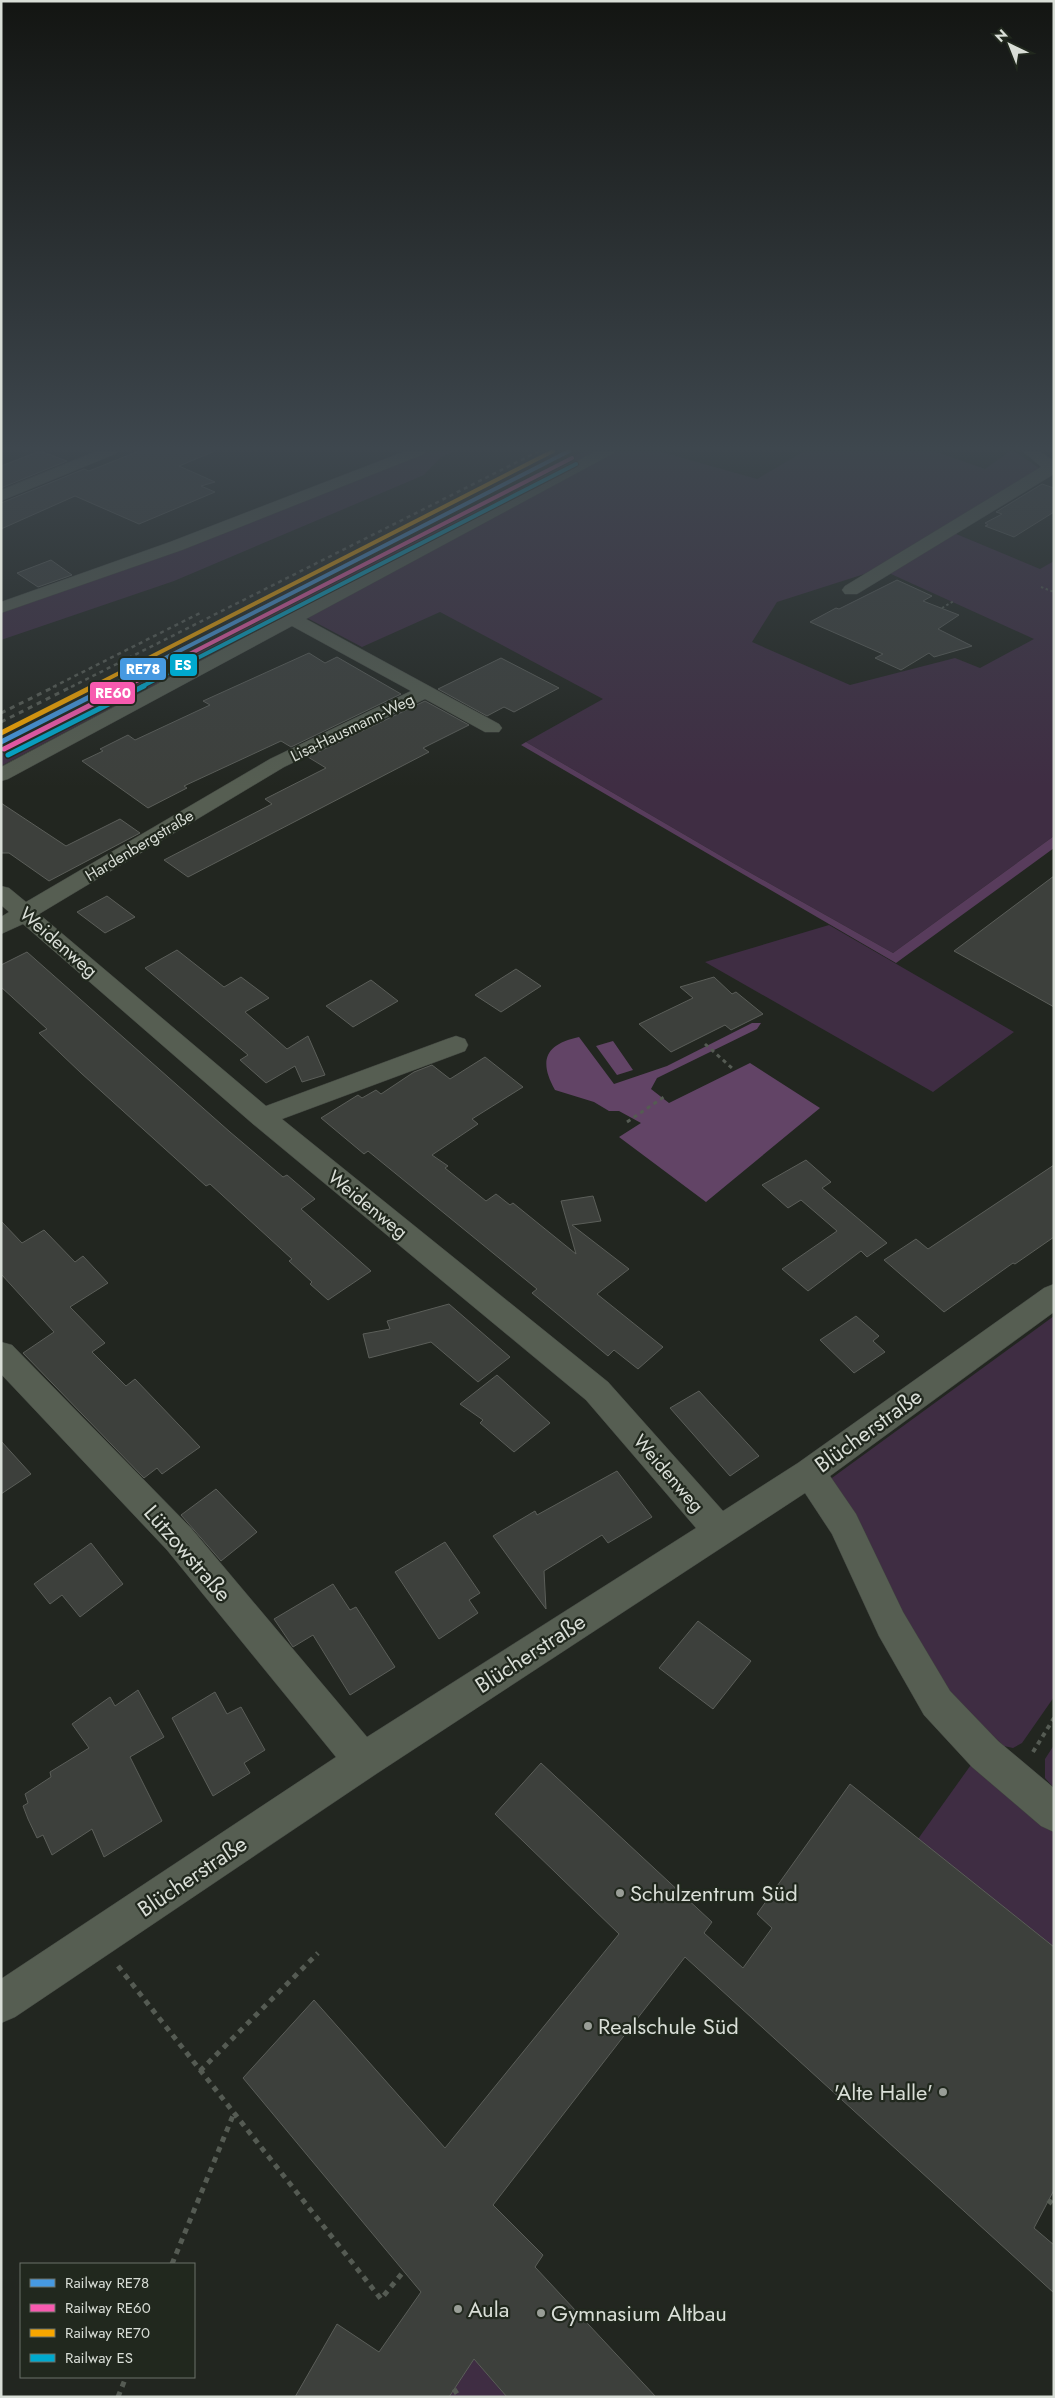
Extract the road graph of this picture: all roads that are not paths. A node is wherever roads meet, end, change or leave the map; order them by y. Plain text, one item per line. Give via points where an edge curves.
1 (128, 563) edge
2 (397, 563) edge
3 (896, 563) edge
4 (851, 590) dead end
5 (1, 608) edge
6 (292, 619) junction
7 (426, 691) junction
8 (492, 728) dead end
9 (277, 763) joint
10 (1, 775) edge
11 (1, 893) edge
12 (25, 913) junction
13 (1, 927) edge
14 (456, 1045) dead end
15 (262, 1117) junction
16 (1054, 1296) edge
17 (1, 1354) edge
18 (810, 1473) junction
19 (719, 1530) junction
20 (363, 1761) junction
21 (1054, 1813) edge
22 (1, 2003) edge

1 - 5 street
2 - 6 street
3 - 4 street
6 - 7 street, Lisa-Hausmann-Weg
6 - 10 street
7 - 8 street, Lisa-Hausmann-Weg
7 - 9 street, Lisa-Hausmann-Weg
9 - 12 street, Hardenbergstraße
11 - 12 street, Weidenweg
12 - 13 street, Hardenbergstraße
12 - 15 street, Weidenweg
14 - 15 street
15 - 19 street, Weidenweg via 597,1391
16 - 18 street, Blücherstraße
17 - 20 street, Lützowstraße via 179,1539
18 - 19 street, Blücherstraße
18 - 21 street via 844,1524 891,1624 938,1703 985,1754
19 - 20 street, Blücherstraße
20 - 22 street, Blücherstraße

